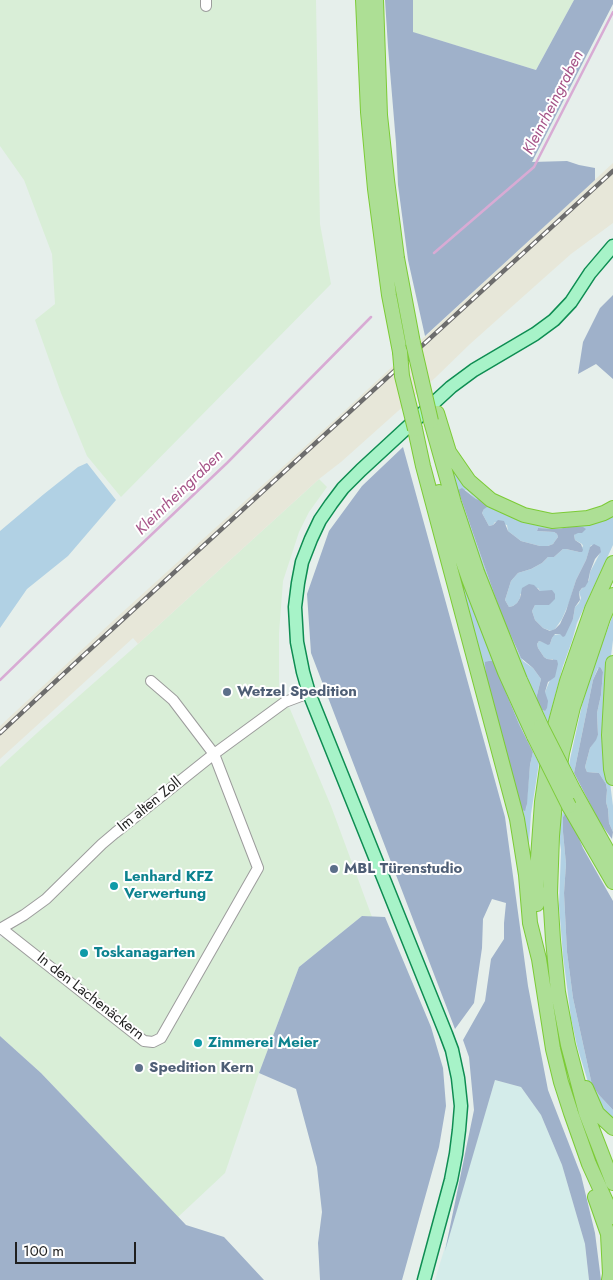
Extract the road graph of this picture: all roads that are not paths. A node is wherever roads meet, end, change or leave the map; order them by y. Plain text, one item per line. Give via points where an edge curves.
1 (363, 0) edge
2 (376, 0) edge
3 (613, 246) edge
4 (426, 423) junction
5 (613, 508) edge
6 (613, 563) edge
7 (613, 595) edge
8 (613, 663) edge
9 (151, 681) dead end
10 (309, 693) junction
11 (537, 731) junction
12 (214, 754) junction
13 (613, 778) edge
14 (613, 860) edge
15 (613, 882) edge
16 (1, 929) edge
17 (539, 959) junction
18 (568, 1045) junction
19 (613, 1128) edge
20 (589, 1164) junction
21 (613, 1183) edge
22 (613, 1216) edge
23 (424, 1280) edge
24 (609, 1280) edge

1 - 4 highway, bridge via 368,112 389,295 400,352
2 - 4 highway, bridge via 385,164 397,258
3 - 10 main road via 554,320 451,387 361,470 330,504 302,562 296,599 297,642
4 - 5 highway via 469,481 491,500 524,515 552,521 588,518
4 - 11 highway via 477,572
4 - 17 highway via 423,466 517,819 530,923
6 - 17 highway via 592,609 567,680 551,740 542,802 536,886
7 - 18 highway via 602,618 573,707 556,791 550,893 558,992
8 - 13 highway via 609,735
9 - 12 street, In den Lachenäckern via 173,700
10 - 12 street, Im alten Zoll via 285,702
10 - 23 main road via 446,1034 458,1078 461,1106 456,1154
11 - 14 highway, bridge
11 - 15 highway, bridge via 569,806
12 - 16 street, Im alten Zoll via 115,832 46,899
12 - 16 street, In den Lachenäckern via 258,868 161,1038 153,1042 144,1041
17 - 20 highway via 561,1082
18 - 19 highway via 597,1113
18 - 21 highway via 586,1113
20 - 22 highway
20 - 24 highway via 593,1190 608,1234

